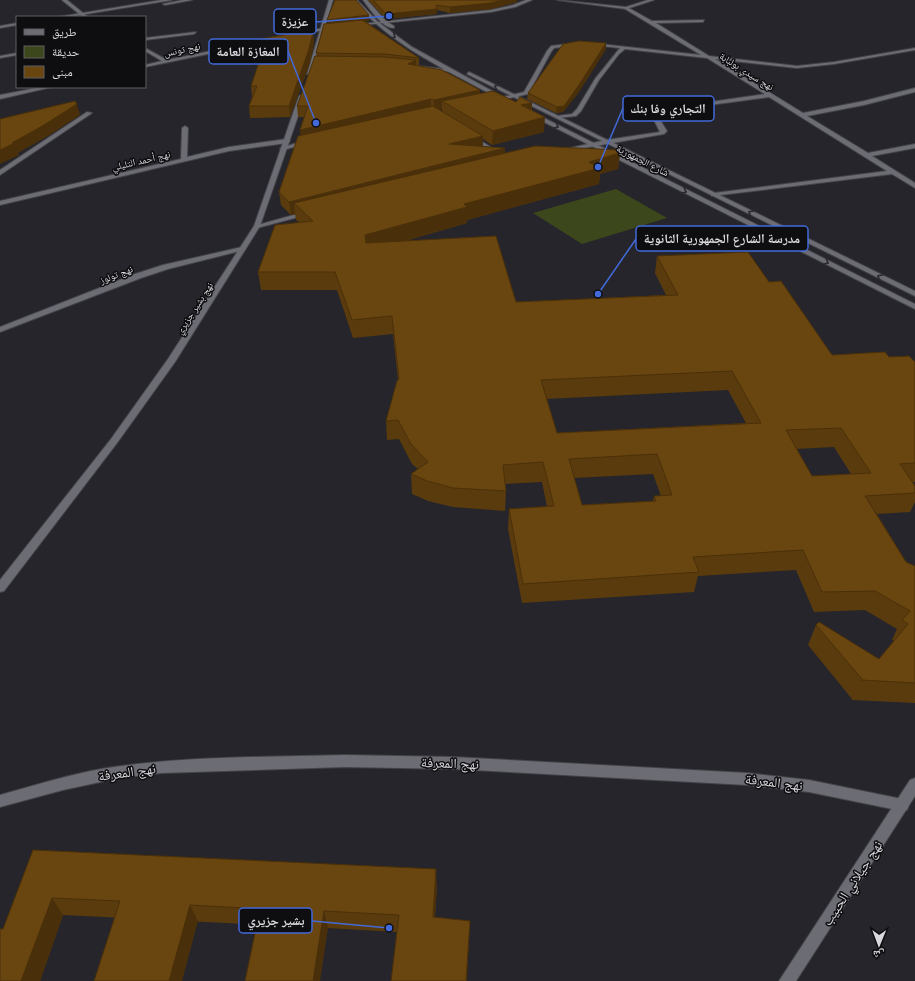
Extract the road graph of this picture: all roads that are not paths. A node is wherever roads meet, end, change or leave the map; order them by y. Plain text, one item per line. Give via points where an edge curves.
1 (64, 0) edge
2 (170, 0) edge
3 (190, 0) edge
4 (331, 0) edge
5 (354, 0) edge
6 (365, 0) edge
7 (530, 0) edge
8 (559, 0) edge
9 (652, 0) edge
10 (626, 8) junction
11 (83, 16) edge
12 (703, 21) dead end
13 (384, 22) junction
14 (651, 22) junction
15 (376, 23) junction
16 (16, 24) edge
17 (352, 25) edge
18 (0, 27) edge
19 (16, 27) edge
20 (337, 27) edge
21 (321, 29) junction
22 (0, 30) edge
23 (194, 34) dead end
24 (290, 35) edge
25 (283, 37) edge
26 (146, 39) edge
27 (623, 48) junction
28 (915, 49) edge
29 (146, 50) edge
30 (908, 50) junction
31 (915, 53) edge
32 (16, 54) edge
33 (705, 56) junction
34 (0, 57) edge
35 (167, 62) junction
36 (146, 66) edge
37 (410, 66) edge
38 (452, 71) junction
39 (44, 88) edge
40 (915, 90) edge
41 (515, 95) junction
42 (769, 95) junction
43 (0, 97) edge
44 (501, 98) junction
45 (487, 101) edge
46 (508, 101) edge
47 (529, 112) edge
48 (89, 113) dead end
49 (802, 115) junction
50 (559, 117) junction
51 (185, 128) dead end
52 (466, 133) edge
53 (313, 141) edge
54 (606, 142) junction
55 (592, 144) junction
56 (285, 145) junction
57 (915, 146) edge
58 (556, 152) edge
59 (867, 155) junction
60 (506, 158) edge
61 (184, 160) junction
62 (893, 172) junction
63 (0, 173) edge
64 (915, 186) edge
65 (714, 195) junction
66 (0, 203) edge
67 (318, 210) edge
68 (257, 226) junction
69 (242, 249) junction
70 (915, 294) edge
71 (915, 307) edge
72 (0, 330) edge
73 (0, 588) edge
74 (915, 784) edge
75 (0, 801) edge
76 (902, 805) junction
77 (787, 981) edge

1 - 11 street
2 - 11 street
3 - 11 street
4 - 21 street, نهج بشير جزيري
5 - 15 street
6 - 13 street, شارع الجمهورية
7 - 13 street via 490,11
8 - 10 street, نهج سيدي بولبابة
9 - 10 street
10 - 14 street, نهج سيدي بولبابة
12 - 14 street
13 - 15 street
41 -> 13 street, شارع الجمهورية via 415,44
14 - 33 street, نهج سيدي بولبابة
15 - 17 street
15 -> 38 street via 410,48
16 - 18 street
19 - 22 street
20 - 21 street
21 - 24 street
21 - 56 street, نهج بشير جزيري via 316,63 304,88
23 - 26 street
25 - 35 street, نهج تونس
27 - 33 street
27 - 41 street via 585,44 553,47 528,91
27 - 50 street via 597,80 579,110 574,115
28 - 30 street
29 - 35 street
30 - 31 street
30 - 33 street via 834,64 802,66
32 - 34 street
33 - 42 street, نهج سيدي بولبابة
35 - 36 street, نهج تونس
37 - 38 street
38 - 44 street
39 - 43 street
40 - 49 street
41 - 44 street
41 - 50 street, شارع الجمهورية
42 - 49 street, نهج سيدي بولبابة
42 - 54 street via 663,110 657,116 657,120 664,132
44 - 45 street
44 - 46 street
47 -> 55 street, شارع الجمهورية
48 - 63 street
49 - 59 street, نهج سيدي بولبابة
50 - 54 street, شارع الجمهورية
51 - 61 street
52 - 60 street
53 - 56 street, نهج أحمد التليلي
54 - 55 street
54 - 65 street, شارع الجمهورية
55 - 58 street
55 -> 71 street, شارع الجمهورية
56 - 61 street, نهج أحمد التليلي via 229,149
56 - 68 street, نهج بشير جزيري
57 - 59 street
59 - 62 street, نهج سيدي بولبابة
61 - 66 street, نهج أحمد التليلي
62 - 64 street, نهج سيدي بولبابة
62 - 65 street
70 -> 65 street, شارع الجمهورية
67 - 68 street
68 - 69 street, نهج بشير جزيري
69 - 72 street, نهج تولوز via 138,276
69 - 73 street, نهج بشير جزيري via 141,404
74 - 76 street, نهج جيلاني الحبيب
75 - 76 street, نهج المعرفة via 119,772 162,767 346,761 470,763 747,779 808,786
76 - 77 street, نهج جيلاني الحبيب

